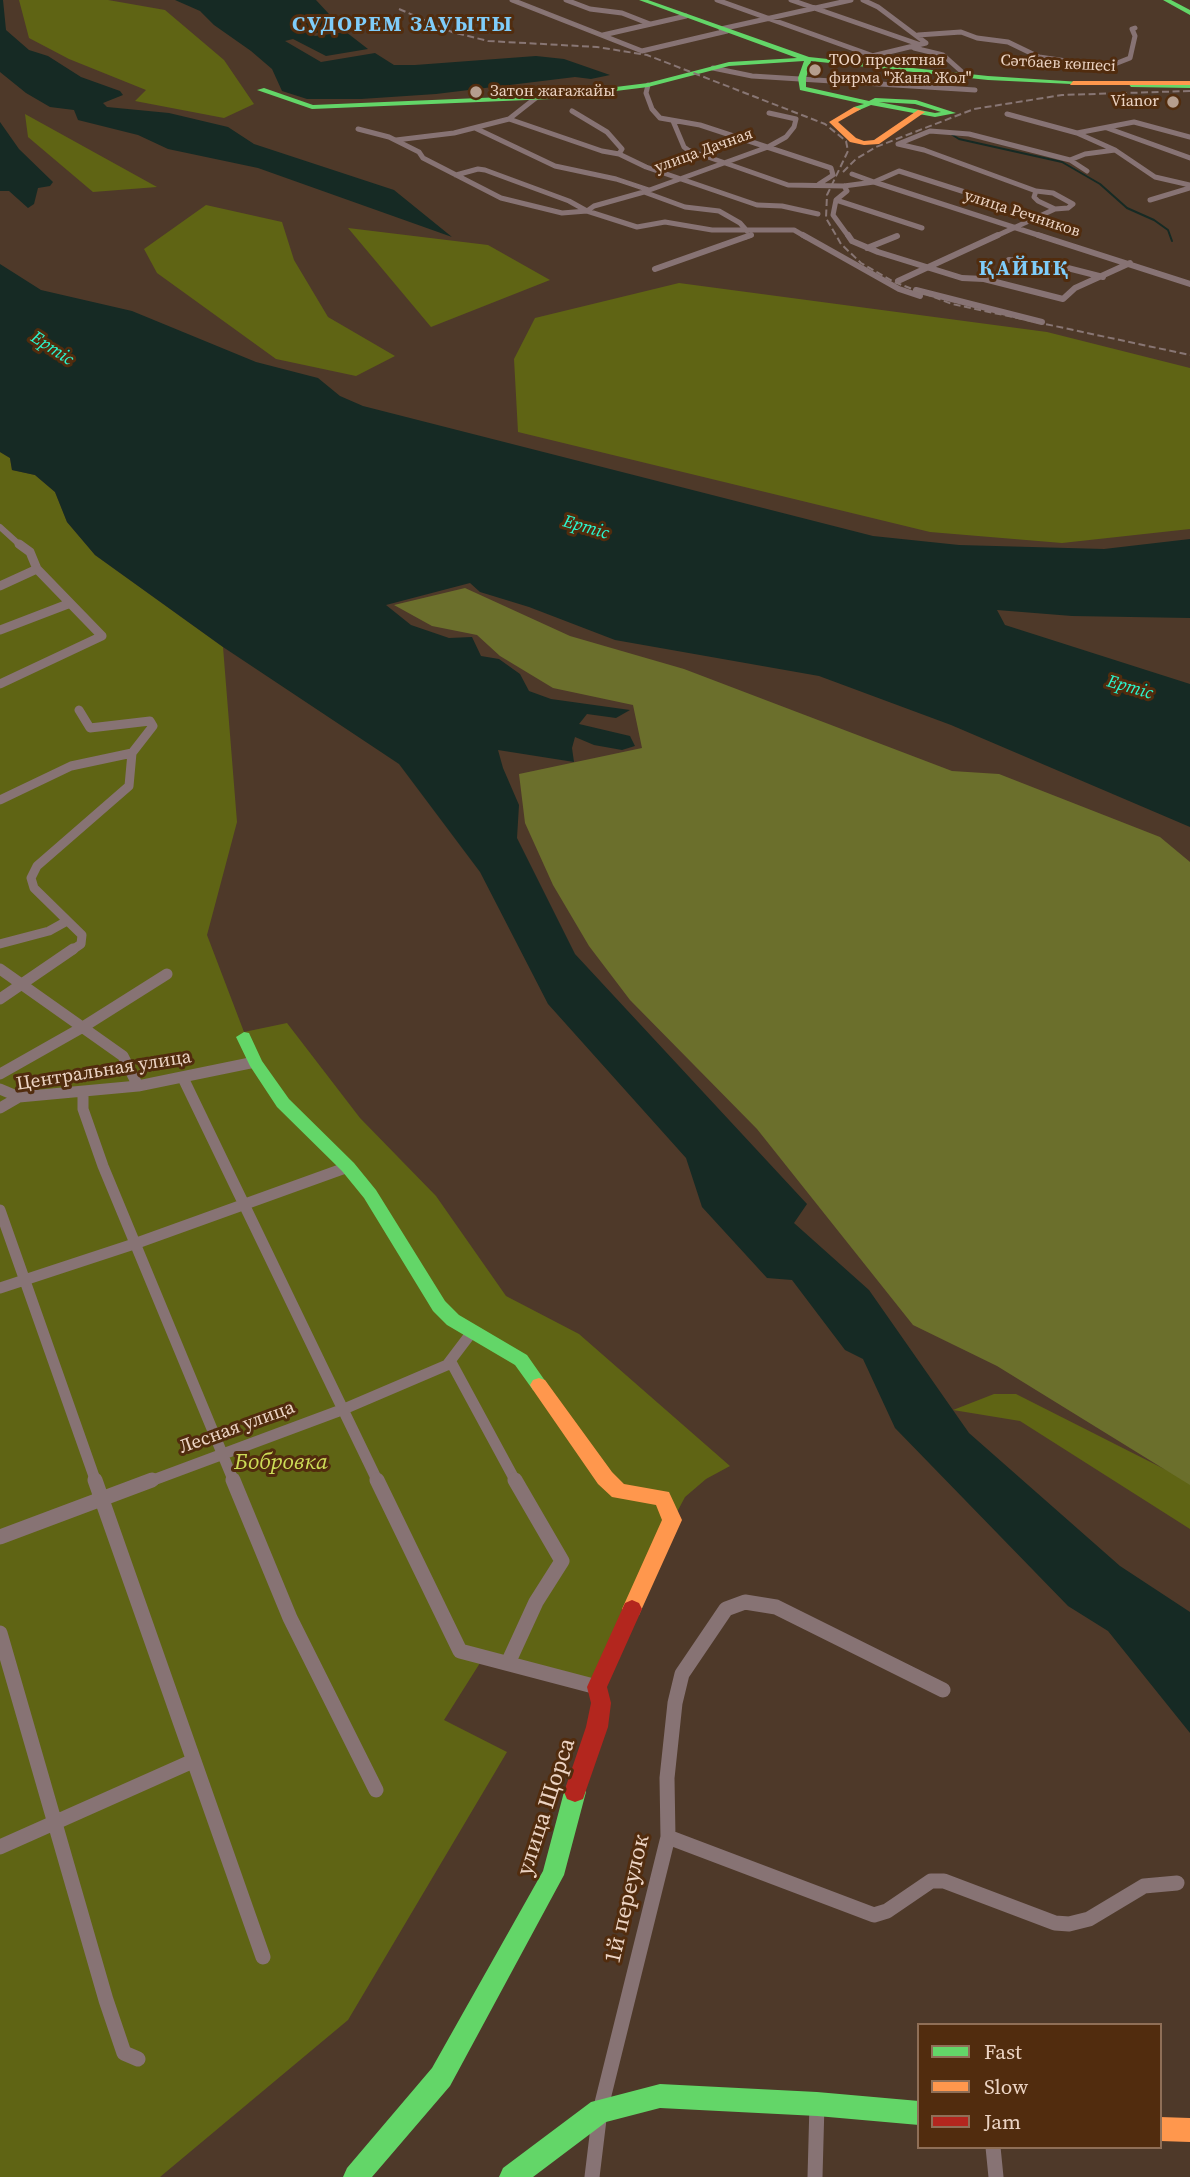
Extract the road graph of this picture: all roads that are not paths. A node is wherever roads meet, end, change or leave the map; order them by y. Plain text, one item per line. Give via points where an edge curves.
1 (512, 0) edge
2 (566, 0) edge
3 (642, 0) edge
4 (717, 0) edge
5 (791, 0) edge
6 (851, 0) edge
7 (863, 0) edge
8 (1166, 0) edge
9 (816, 8) junction
10 (1190, 13) edge
11 (686, 16) junction
12 (768, 18) junction
13 (650, 24) junction
14 (1135, 28) dead end
15 (724, 30) junction
16 (918, 35) junction
17 (602, 36) junction
18 (921, 45) junction
19 (912, 47) junction
20 (874, 56) junction
21 (808, 59) junction
22 (842, 63) junction
23 (713, 68) junction
24 (893, 68) junction
25 (961, 71) dead end
26 (803, 83) junction
27 (648, 85) junction
28 (1190, 85) edge
29 (261, 90) dead end
30 (975, 90) dead end
31 (537, 97) junction
32 (870, 103) junction
33 (572, 111) dead end
34 (921, 112) junction
35 (769, 113) dead end
36 (1007, 114) dead end
37 (509, 119) junction
38 (673, 121) junction
39 (1104, 127) junction
40 (474, 128) junction
41 (358, 129) dead end
42 (1077, 133) junction
43 (1190, 137) edge
44 (396, 140) junction
45 (768, 147) junction
46 (1115, 150) junction
47 (619, 154) junction
48 (1190, 158) edge
49 (1070, 160) junction
50 (724, 163) junction
51 (906, 168) dead end
52 (899, 171) junction
53 (1087, 171) dead end
54 (852, 174) dead end
55 (456, 175) junction
56 (681, 178) junction
57 (874, 182) junction
58 (813, 186) junction
59 (844, 186) junction
60 (1190, 187) edge
61 (646, 191) junction
62 (1036, 191) junction
63 (968, 193) dead end
64 (836, 200) junction
65 (1150, 200) dead end
66 (1055, 209) junction
67 (587, 211) junction
68 (818, 214) dead end
69 (1016, 227) junction
70 (922, 228) dead end
71 (747, 231) junction
72 (760, 231) junction
73 (897, 236) dead end
74 (867, 248) junction
75 (1009, 260) dead end
76 (1130, 263) junction
77 (926, 267) junction
78 (656, 269) dead end
79 (1103, 276) junction
80 (1190, 284) edge
81 (920, 296) dead end
82 (1042, 322) dead end
83 (0, 527) edge
84 (37, 569) junction
85 (0, 586) edge
86 (68, 604) junction
87 (0, 630) edge
88 (0, 684) edge
89 (79, 710) dead end
90 (132, 753) junction
91 (0, 800) edge
92 (67, 920) junction
93 (0, 944) edge
94 (0, 969) edge
95 (167, 974) dead end
96 (23, 984) junction
97 (0, 999) edge
98 (83, 1027) junction
99 (244, 1037) dead end
100 (255, 1062) junction
101 (0, 1074) edge
102 (183, 1078) junction
103 (138, 1086) junction
104 (0, 1089) edge
105 (83, 1093) junction
106 (19, 1097) junction
107 (0, 1108) edge
108 (348, 1167) junction
109 (245, 1204) junction
110 (0, 1210) edge
111 (137, 1243) junction
112 (24, 1280) junction
113 (0, 1288) edge
114 (472, 1332) junction
115 (451, 1362) junction
116 (344, 1409) junction
117 (223, 1453) junction
118 (102, 1500) junction
119 (0, 1537) edge
120 (0, 1633) edge
121 (508, 1663) junction
122 (597, 1687) junction
123 (943, 1690) dead end
124 (193, 1761) junction
125 (376, 1790) dead end
126 (55, 1822) junction
127 (668, 1837) junction
128 (0, 1847) edge
129 (1177, 1883) dead end
130 (263, 1957) dead end
131 (138, 2059) dead end
132 (817, 2104) junction
133 (600, 2111) junction
134 (917, 2113) edge
135 (1162, 2129) edge
136 (1190, 2130) edge
137 (993, 2149) edge
138 (356, 2177) edge
139 (512, 2177) edge
140 (592, 2177) edge
141 (815, 2177) edge
142 (996, 2177) edge

1 - 17 street
2 - 13 street
3 - 11 main road, Сәтбаев көшесі
4 - 12 street
5 - 9 street
6 - 9 street
7 - 16 street
8 - 10 main road
9 - 12 street
9 - 18 street
11 - 13 street
11 - 15 main road, Сәтбаев көшесі
12 - 15 street
12 - 20 street
13 - 17 street
14 - 16 street via 1130,58 1107,67 1039,57 1008,42 961,32
15 - 17 street via 642,51
15 - 21 main road, Сәтбаев көшесі
16 - 18 street via 926,43
18 - 19 street
19 - 20 street
19 - 25 street via 943,55
20 - 22 street
20 - 24 street via 893,63
21 - 22 main road, Сәтбаев көшесі
21 - 23 main road
21 - 26 main road
22 - 24 main road, Сәтбаев көшесі
23 - 26 street
23 - 27 main road
24 - 28 main road, Сәтбаев көшесі via 1073,83
26 - 30 street
26 - 32 main road
27 - 31 main road
27 - 38 street via 652,109 660,118
29 - 31 main road via 312,107
31 - 37 street
32 - 34 main road
32 - 34 main road via 909,101 952,113
32 - 34 main road via 838,117 833,124 853,140 869,144
33 - 47 street via 607,132 622,149
35 - 45 street, улица Дачная via 796,119 786,136
36 - 42 street
37 - 40 street
37 - 47 street
38 - 45 street via 701,125
38 - 50 street, улица Речников via 684,147
39 - 42 street
39 - 43 street via 1135,122
39 - 48 street
40 - 44 street
40 - 61 street via 555,166 616,179
41 - 44 street
42 - 46 street
44 - 55 street
45 - 50 street, улица Дачная
45 - 58 street via 833,170 826,181
46 - 49 street
46 - 60 street via 1155,177
47 - 56 street
49 - 53 street
49 - 62 street via 954,132 924,133 898,144
50 - 56 street, улица Дачная
50 - 58 street, улица Речников via 788,185
51 - 52 street
52 - 57 street
52 - 63 street
54 - 57 street
55 - 67 street via 501,198 562,214
55 - 67 street via 485,170
56 - 61 street, улица Дачная
56 - 68 street via 757,205
57 - 59 street, улица Речников
57 - 69 street, улица Речников
58 - 59 street, улица Речников
59 - 64 street via 847,191
60 - 65 street
61 - 67 street, улица Дачная
61 - 71 street via 685,207 719,211
62 - 66 street via 1038,201
62 - 66 street via 1053,193 1073,204
64 - 70 street
64 - 74 street via 835,221 852,241
66 - 69 street
67 - 71 street via 637,227 665,222
69 - 76 street, улица Речников
69 - 77 street
71 - 72 street
72 - 78 street
72 - 81 street via 793,230
73 - 74 street
74 - 77 street
75 - 79 street
76 - 79 street
76 - 80 street, улица Речников
77 - 79 street via 1063,299 1075,288
77 - 82 street via 898,281 940,298
83 - 84 street via 30,552
84 - 85 street
84 - 86 street
86 - 87 street
86 - 88 street via 102,636
89 - 90 street via 86,724 95,729 150,721 153,726
90 - 91 street via 71,766
90 - 92 street via 129,786 37,866 31,878 34,888
92 - 93 street via 49,931
92 - 96 street via 82,935 81,944
94 - 96 street
95 - 98 street
96 - 97 street
96 - 98 street
98 - 101 street
98 - 103 street via 123,1056
99 - 100 main road
100 - 102 street, Центральная улица
100 - 108 main road via 283,1103
102 - 103 street, Центральная улица
102 - 109 street
103 - 105 street, Центральная улица
104 - 106 street
105 - 106 street, Центральная улица
105 - 111 street via 88,1127
106 - 107 street, Центральная улица
108 - 109 street
108 - 114 main road via 370,1194 439,1306
109 - 111 street
109 - 116 street
110 - 112 street
111 - 112 street
111 - 117 street
112 - 113 street
112 - 118 street
114 - 115 street
114 - 122 main road, улица Щорса via 526,1365 605,1478 620,1491 662,1498 672,1520
115 - 116 street, Лесная улица
115 - 121 street via 562,1560 536,1602
116 - 117 street, Лесная улица
116 - 121 street via 460,1651
117 - 118 street, Лесная улица
117 - 125 street via 290,1618
118 - 119 street, Лесная улица
118 - 124 street
120 - 126 street
121 - 122 street
122 - 138 main road, улица Щорса via 601,1703 597,1727 552,1875 441,2077
123 - 127 street, 1й переулок via 776,1607 745,1602 726,1609 682,1674 667,1777
124 - 126 street
124 - 130 street
126 - 128 street
126 - 131 street via 124,2053
127 - 129 street via 874,1915 931,1881 944,1881 1055,1923 1069,1924 1089,1919 1144,1886
127 - 133 street, 1й переулок
132 - 133 main road via 660,2096
132 - 134 main road
132 - 141 street
133 - 139 main road
133 - 140 street, 1й переулок
135 - 136 main road
137 - 142 street

